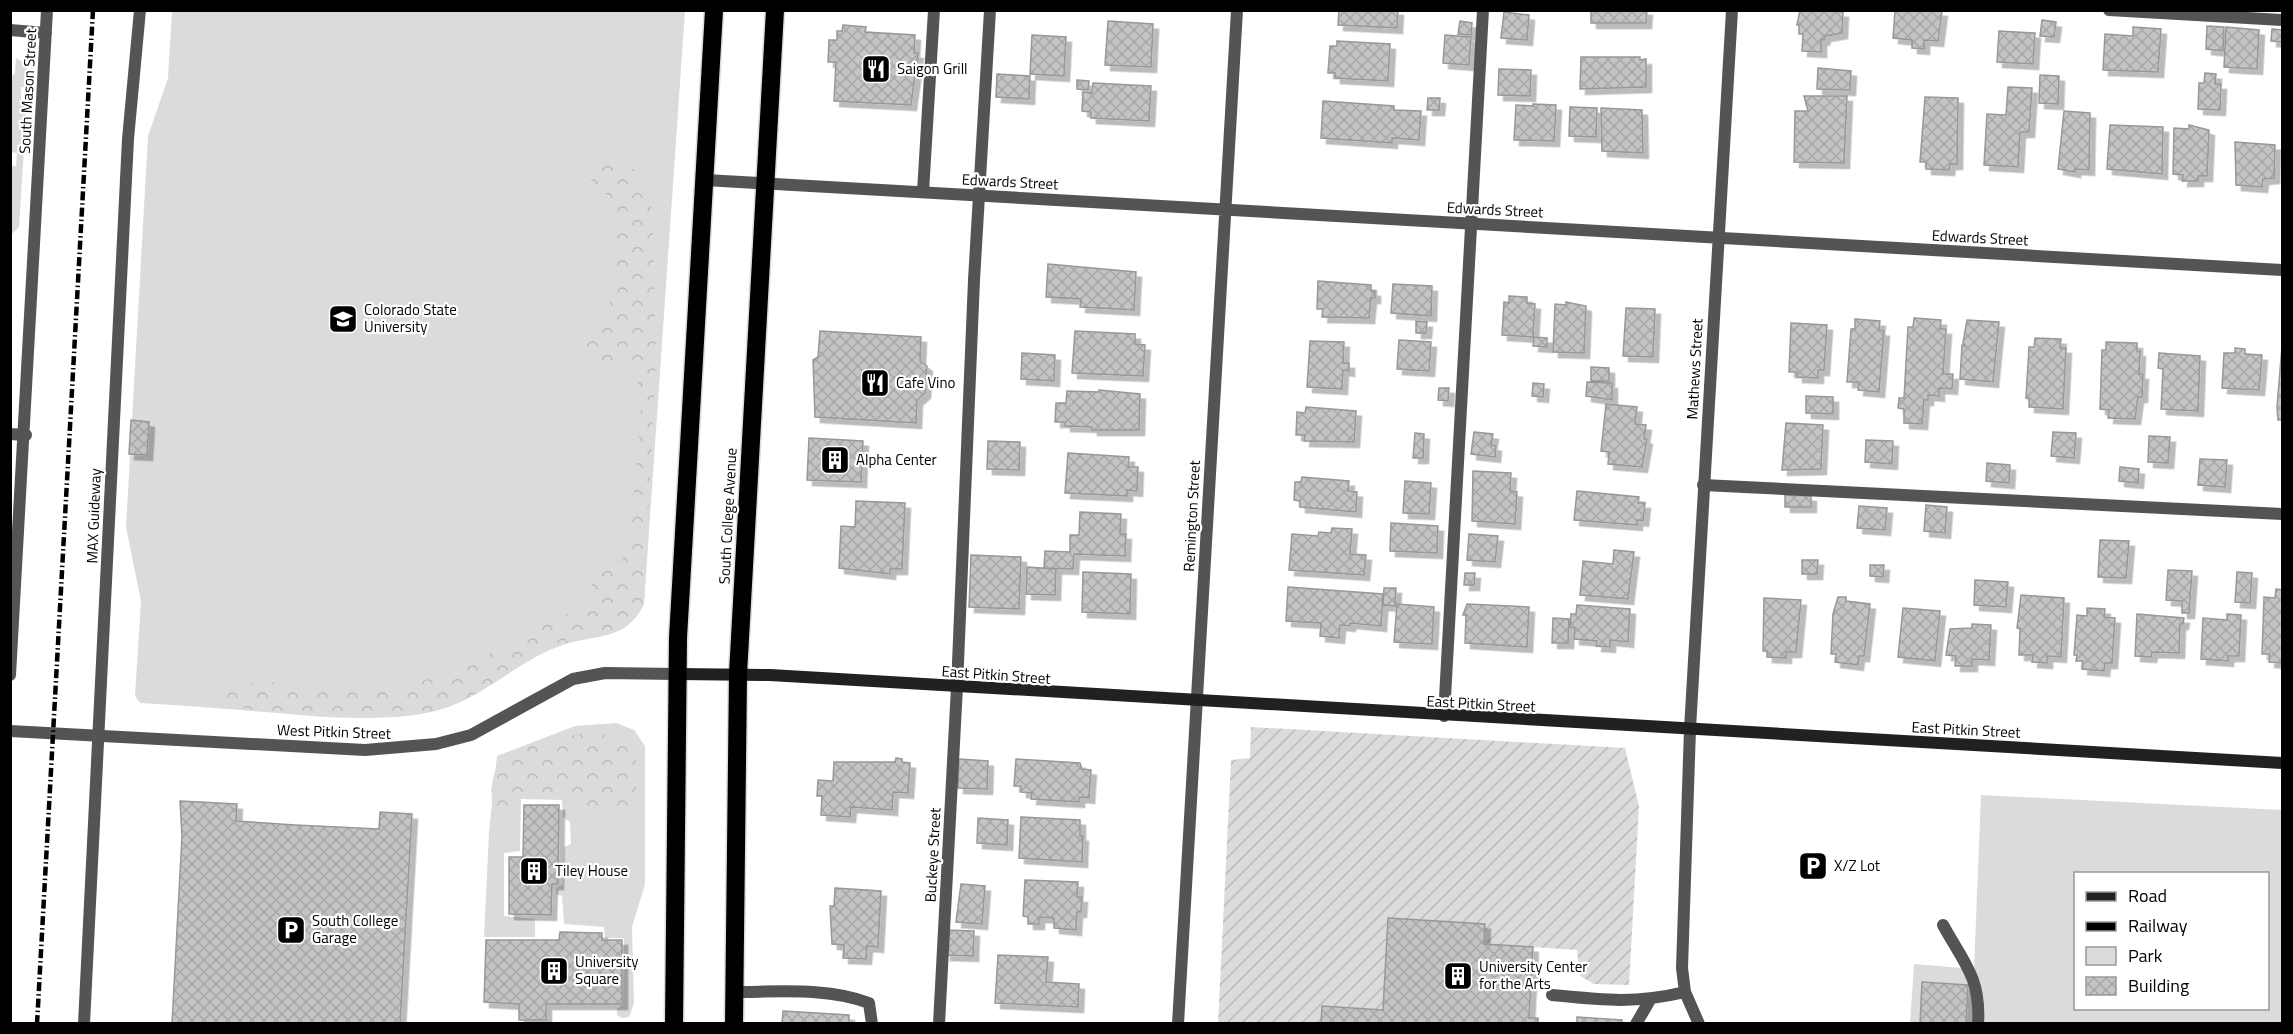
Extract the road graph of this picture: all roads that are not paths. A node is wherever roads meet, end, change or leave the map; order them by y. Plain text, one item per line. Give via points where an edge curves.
1 (48, 10) edge
2 (140, 10) edge
3 (714, 10) edge
4 (775, 10) edge
5 (934, 10) edge
6 (990, 10) edge
7 (1237, 10) edge
8 (1483, 10) edge
9 (1732, 10) edge
10 (2109, 10) edge
11 (2283, 20) edge
12 (10, 30) edge
13 (46, 33) junction
14 (705, 180) junction
15 (765, 183) junction
16 (923, 192) junction
17 (979, 196) junction
18 (1225, 210) junction
19 (1472, 224) junction
20 (1718, 238) junction
21 (2283, 270) edge
22 (10, 434) edge
23 (26, 435) junction
24 (1703, 485) junction
25 (2283, 514) edge
26 (677, 674) junction
27 (738, 674) junction
28 (10, 675) edge
29 (957, 687) junction
30 (1195, 702) junction
31 (1444, 717) junction
32 (1690, 729) junction
33 (10, 731) edge
34 (100, 735) junction
35 (2283, 763) edge
36 (1943, 925) dead end
37 (734, 992) junction
38 (1685, 992) junction
39 (1552, 995) dead end
40 (1650, 1000) junction
41 (84, 1023) edge
42 (674, 1023) edge
43 (734, 1023) edge
44 (872, 1023) edge
45 (939, 1023) edge
46 (1178, 1023) edge
47 (1636, 1023) edge
48 (1699, 1023) edge
49 (1978, 1023) edge

1 - 13 street, South Mason Street
2 - 34 street, MAX Guideway via 128,139
3 - 14 highway
4 - 15 highway, South College Avenue
5 - 16 street
6 - 17 street, Buckeye Street
7 - 18 street, Remington Street
8 - 19 street
9 - 20 street, Mathews Street
10 - 11 street
12 - 13 street
13 - 23 street, South Mason Street
14 - 15 street, Edwards Street
14 - 26 highway
15 - 16 street, Edwards Street
15 - 27 highway, South College Avenue
16 - 17 street, Edwards Street
17 - 18 street, Edwards Street
17 - 29 street, Buckeye Street
18 - 19 street, Edwards Street
18 - 30 street, Remington Street
19 - 20 street, Edwards Street
19 - 31 street
20 - 21 street, Edwards Street
20 - 24 street, Mathews Street
22 - 23 street
23 - 28 street, South Mason Street
24 - 25 street
24 - 32 street, Mathews Street
26 - 27 street, East Pitkin Street
26 - 34 street, West Pitkin Street via 605,673 573,679 471,735 403,749
26 - 42 highway
27 - 29 street, East Pitkin Street
27 - 37 highway, South College Avenue
29 - 30 street, East Pitkin Street
29 - 45 street, Buckeye Street
30 - 31 street, East Pitkin Street
30 - 46 street, Remington Street
31 - 32 street, East Pitkin Street
32 - 35 street, East Pitkin Street
32 - 38 street, Mathews Street via 1682,910
33 - 34 street, West Pitkin Street
34 - 41 street, MAX Guideway
36 - 49 street via 1973,975 1979,1000
37 - 43 highway, South College Avenue
37 - 44 street via 800,992 857,998 869,1003
38 - 40 street
38 - 48 street, Mathews Street
39 - 40 street via 1609,1001
40 - 47 street

